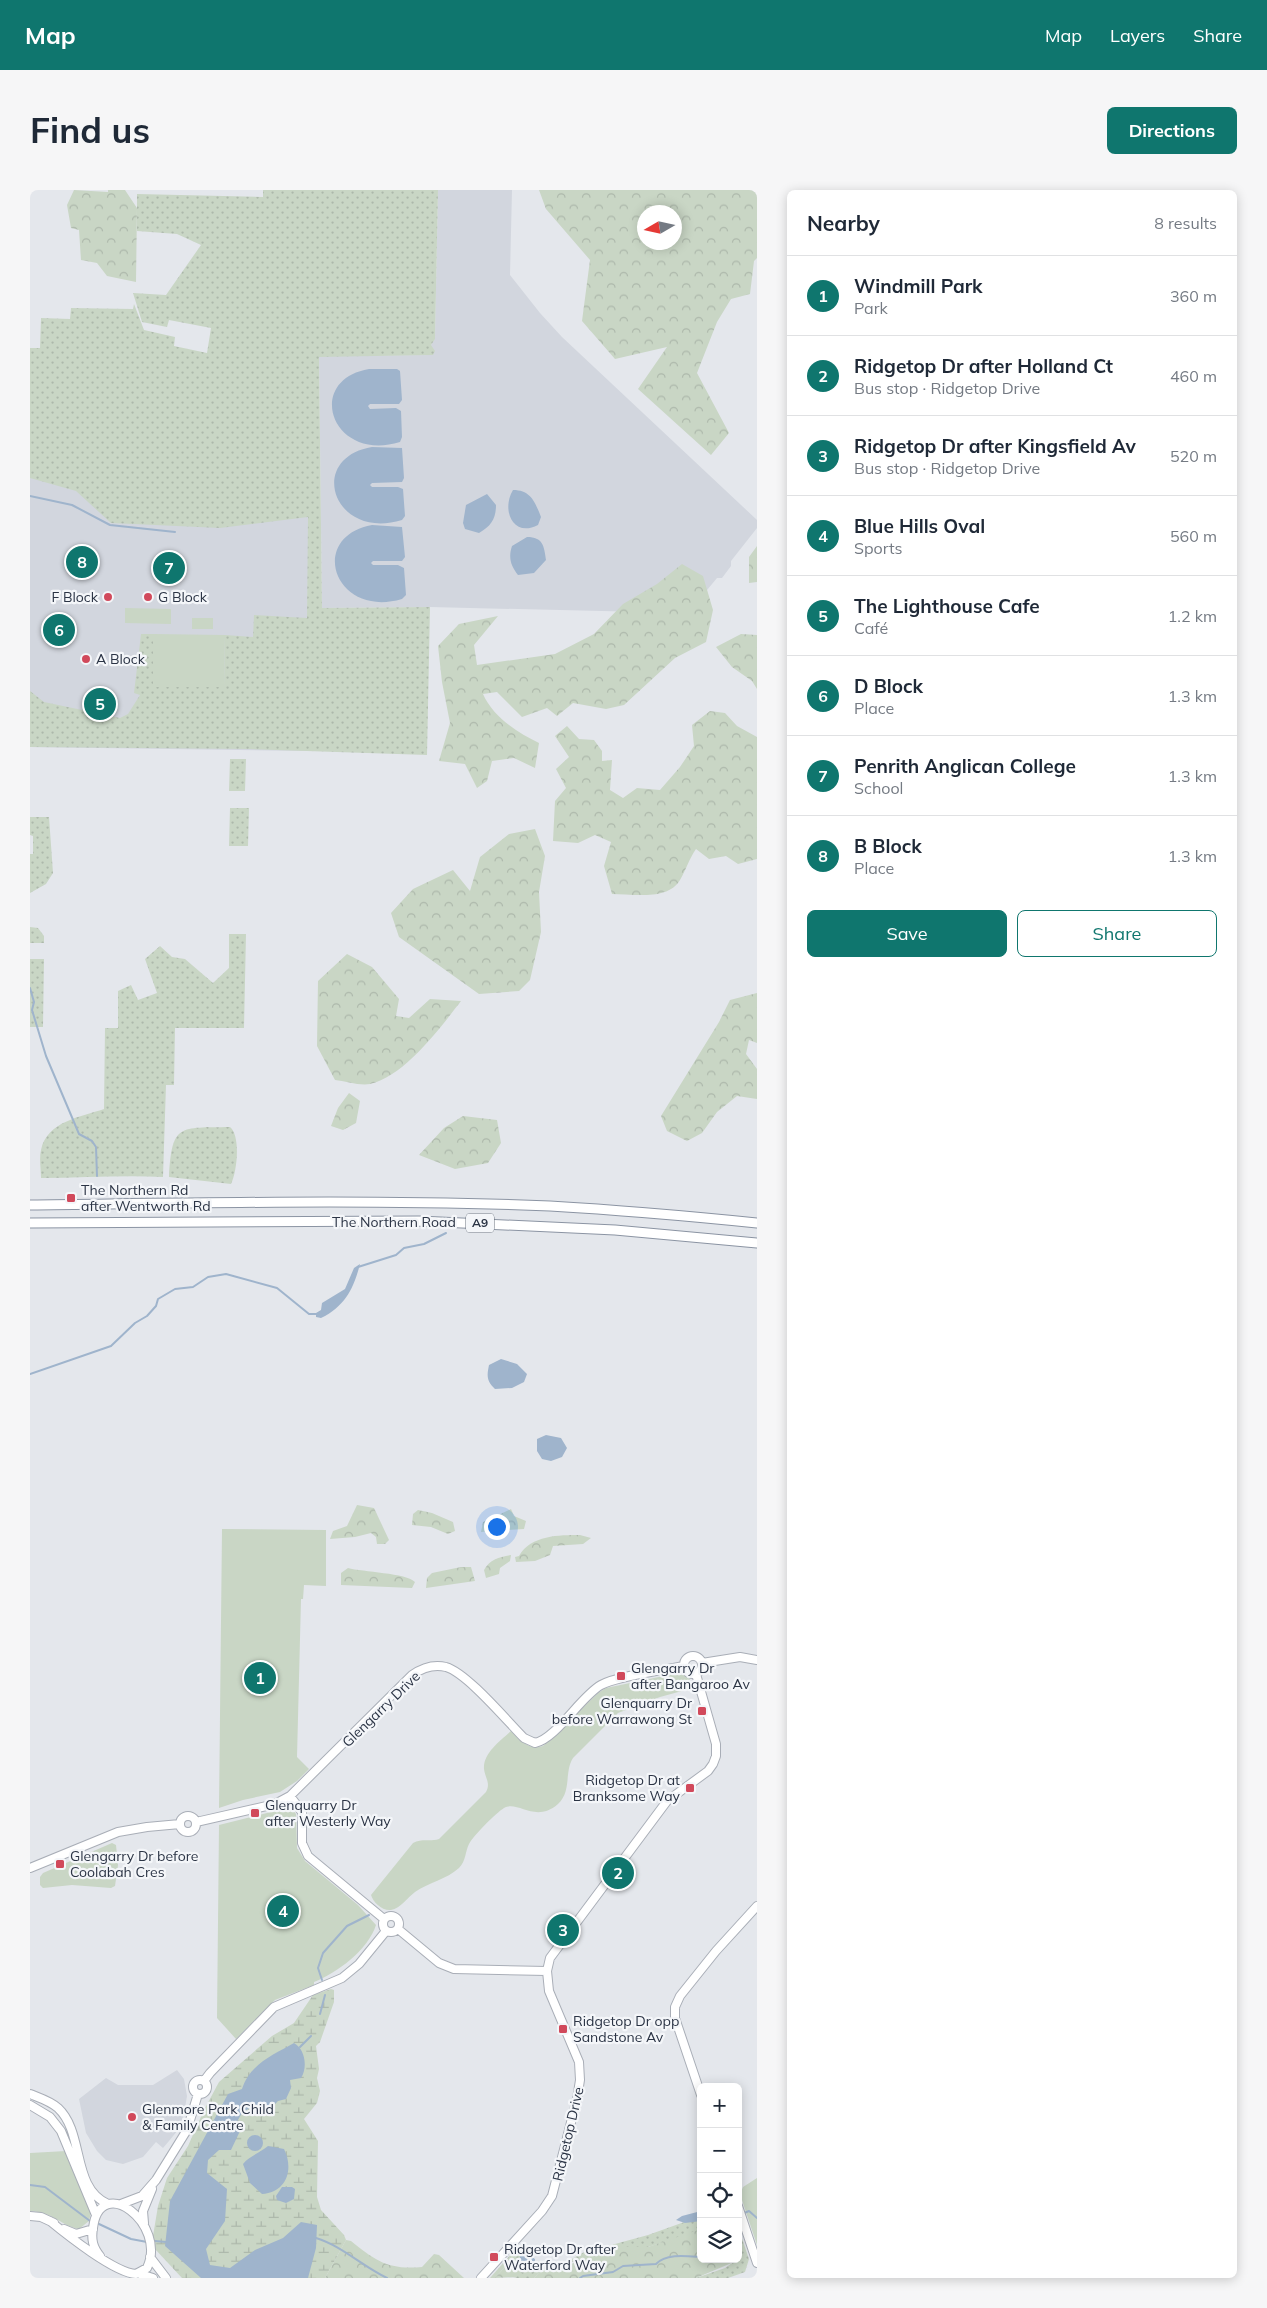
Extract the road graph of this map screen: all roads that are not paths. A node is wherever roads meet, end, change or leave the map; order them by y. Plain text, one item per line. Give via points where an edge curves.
1 (30, 1205) edge
2 (30, 1223) edge
3 (757, 1224) edge
4 (757, 1243) edge
5 (757, 1660) edge
6 (702, 1663) junction
7 (684, 1666) junction
8 (696, 1674) junction
9 (290, 1796) junction
10 (196, 1822) junction
11 (180, 1824) junction
12 (30, 1868) edge
13 (757, 1906) edge
14 (384, 1919) junction
15 (398, 1929) junction
16 (386, 1930) junction
17 (546, 1971) junction
18 (697, 2083) edge
19 (30, 2094) edge
20 (30, 2105) edge
21 (156, 2180) junction
22 (108, 2204) junction
23 (121, 2204) junction
24 (96, 2215) junction
25 (30, 2216) edge
26 (742, 2218) edge
27 (50, 2221) junction
28 (145, 2225) junction
29 (93, 2229) junction
30 (100, 2256) junction
31 (150, 2257) junction
32 (756, 2260) edge
33 (140, 2274) junction
34 (153, 2278) edge
35 (166, 2278) edge
36 (481, 2278) edge

1 - 3 highway, The Northern Road / A9 via 446,1203 552,1206
2 - 4 highway, The Northern Road / A9 via 419,1221 605,1230
5 - 6 street via 740,1657
6 - 7 street via 699,1658 691,1656 685,1659
6 - 8 street
7 - 8 street via 688,1673
7 - 9 street, Glengarry Drive via 601,1685 546,1738 535,1743 524,1738 458,1673 440,1666 424,1668 412,1675
8 - 17 street via 716,1746 714,1764 662,1808 552,1953
9 - 10 street, Glengarry Drive via 274,1804
9 - 14 street via 302,1812 302,1843 308,1856
10 - 11 street via 189,1816 184,1817
10 - 11 street via 189,1832 184,1831
11 - 12 street via 118,1832
13 - 18 street via 716,1951 675,2007 675,2018
14 - 15 street via 396,1917
14 - 16 street
15 - 16 street
15 - 17 street via 437,1961 454,1969
16 - 21 street via 359,1964 342,1978 281,2002 204,2081 194,2083 193,2090 198,2094 187,2130
17 - 36 street, Ridgetop Drive via 549,1991 579,2062 577,2099 552,2196
19 - 22 street via 50,2102 66,2117 88,2184 96,2197
20 - 24 street via 45,2114 61,2131
21 - 23 street via 142,2196
21 - 28 street via 144,2207
22 - 23 street
22 - 24 street
23 - 28 street via 134,2211
24 - 29 street
25 - 27 street
26 - 32 street
27 - 29 street via 76,2234
27 - 30 street
28 - 31 street
29 - 30 street via 93,2246
30 - 33 street via 128,2273
31 - 33 street via 147,2268
31 - 35 street
33 - 34 street

